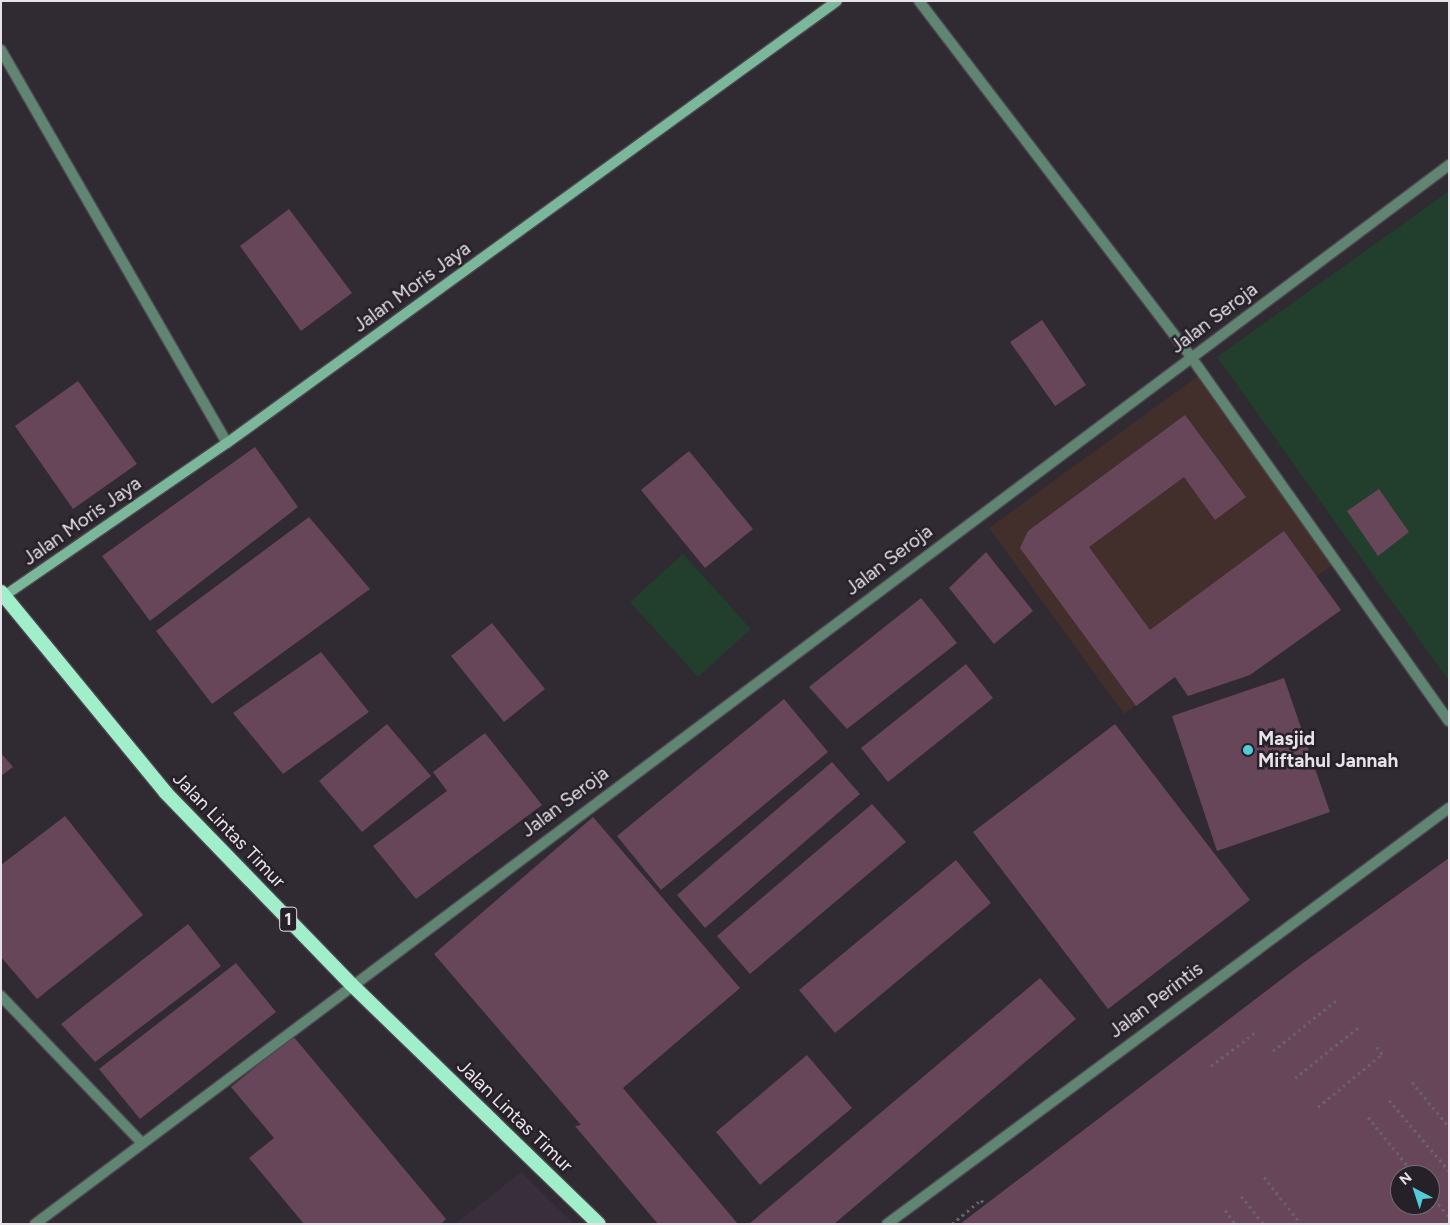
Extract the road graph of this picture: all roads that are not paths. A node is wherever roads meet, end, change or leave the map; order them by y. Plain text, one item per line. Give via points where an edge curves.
1 (837, 1) edge
2 (919, 1) edge
3 (1, 50) edge
4 (1449, 165) edge
5 (1191, 356) junction
6 (227, 442) junction
7 (3, 594) edge
8 (1449, 720) edge
9 (1449, 808) edge
10 (351, 984) junction
11 (1, 996) edge
12 (142, 1144) junction
13 (35, 1224) edge
14 (599, 1224) edge
15 (887, 1224) edge

1 - 6 main road, Jalan Moris Jaya
2 - 5 street
3 - 6 street
4 - 5 street, Jalan Seroja
5 - 8 street
5 - 10 street, Jalan Seroja
6 - 7 main road, Jalan Moris Jaya
7 - 10 highway, Jalan Lintas Timur / 1 via 166,793
9 - 15 street, Jalan Perintis
10 - 12 street, Jalan Seroja
10 - 14 highway, Jalan Lintas Timur / 1
11 - 12 street
12 - 13 street, Jalan Seroja

